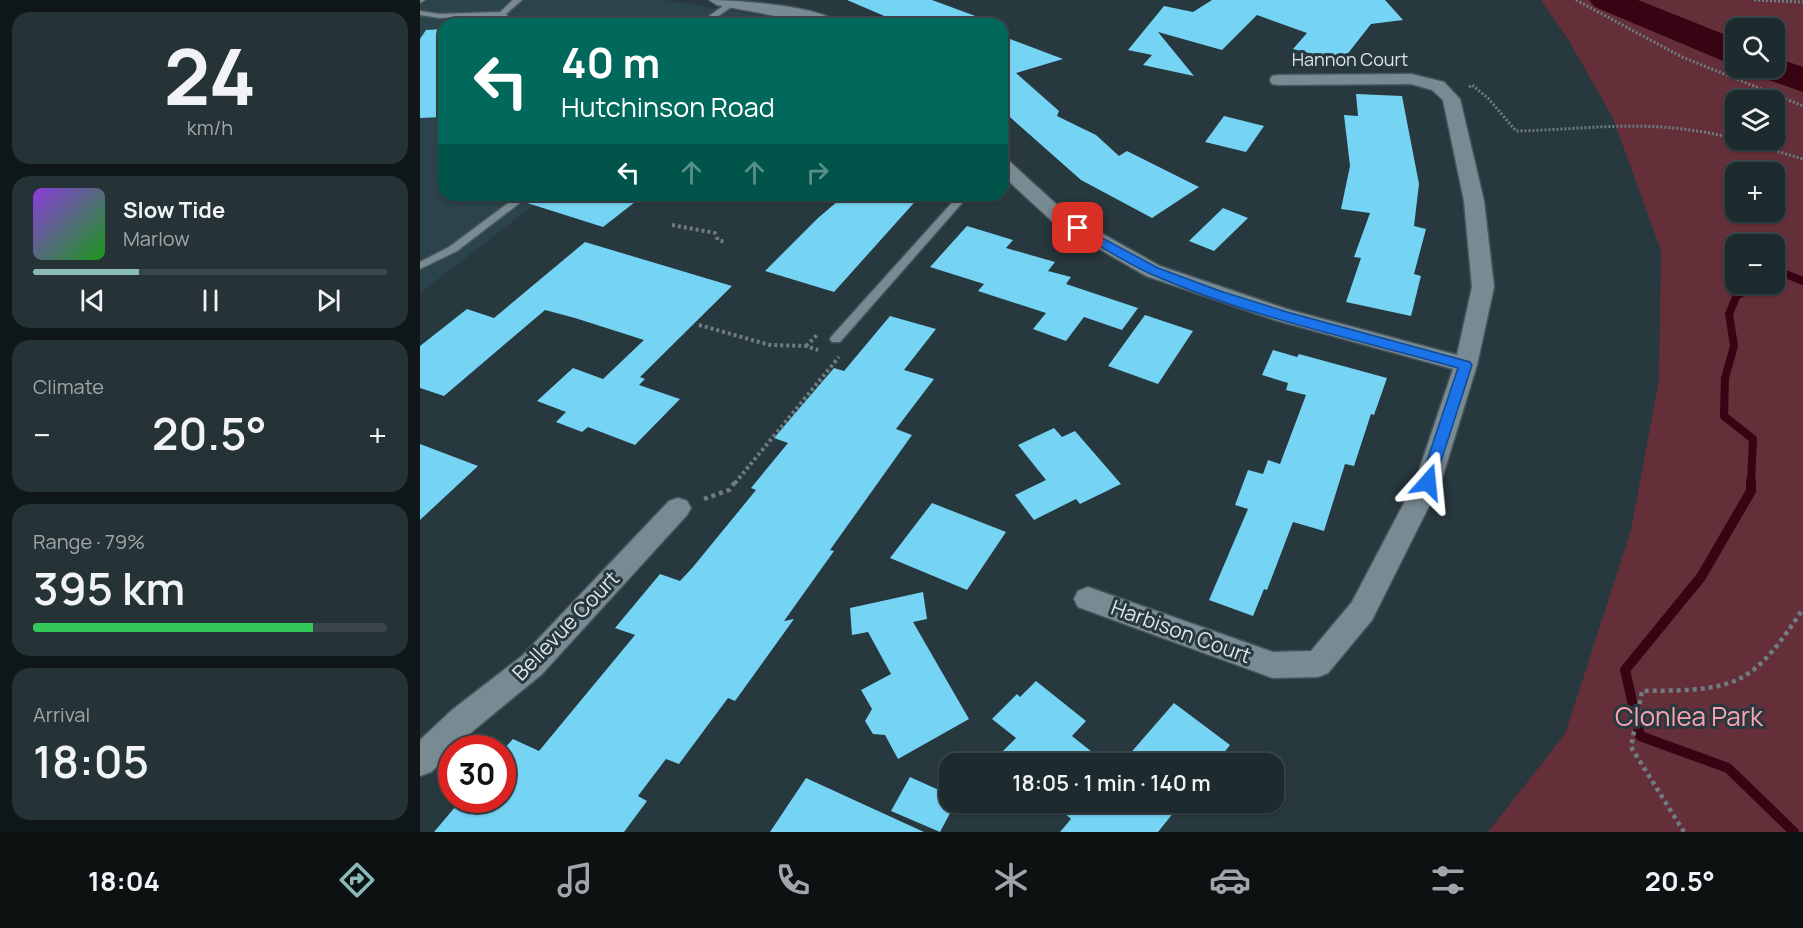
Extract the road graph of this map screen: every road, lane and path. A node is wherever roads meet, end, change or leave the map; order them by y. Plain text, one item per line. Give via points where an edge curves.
1 (518, 0) edge
2 (717, 0) edge
3 (1576, 0) edge
4 (1754, 0) edge
5 (1803, 2) edge
6 (733, 3) junction
7 (420, 13) edge
8 (502, 14) junction
9 (503, 18) edge
10 (711, 18) edge
11 (818, 18) edge
12 (1278, 80) dead end
13 (1451, 99) junction
14 (1803, 106) edge
15 (1803, 159) edge
16 (1008, 170) edge
17 (517, 201) edge
18 (959, 201) edge
19 (672, 225) dead end
20 (725, 242) dead end
21 (420, 266) edge
22 (699, 325) dead end
23 (836, 339) dead end
24 (1466, 365) junction
25 (678, 508) joint
26 (1088, 599) dead end
27 (1803, 609) edge
28 (420, 761) edge
29 (1684, 832) edge

1 - 8 lane
2 - 6 street
3 - 14 path via 1682,57
4 - 5 path
6 - 10 lane
6 - 11 street
7 - 8 lane
8 - 9 lane
12 - 13 street, Hannon Court via 1411,79 1438,86
13 - 15 path via 1472,85 1516,131 1665,127 1701,131
13 - 24 street via 1474,201 1483,287
16 - 24 street via 1060,218 1153,271 1283,315
17 - 21 lane via 453,249
18 - 23 lane
19 - 20 path via 716,233 718,240
22 - 25 path via 770,345 806,346 839,357 729,490
24 - 26 street, Harbison Court via 1428,482 1362,611 1318,664 1273,665
25 - 28 street, Bellevue Court via 532,665 463,720
27 - 29 path via 1771,652 1744,676 1697,688 1642,691 1631,747

